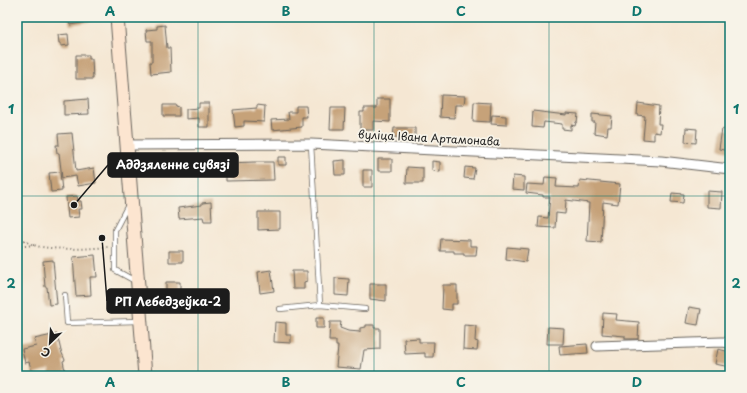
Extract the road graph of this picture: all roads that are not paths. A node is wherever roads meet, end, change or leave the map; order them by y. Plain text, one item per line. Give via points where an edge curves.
1 (117, 17) edge
2 (311, 144) junction
3 (127, 145) junction
4 (730, 169) edge
5 (131, 199) junction
6 (138, 283) junction
7 (65, 295) dead end
8 (320, 305) junction
9 (280, 309) dead end
10 (365, 309) dead end
11 (141, 321) junction
12 (730, 343) edge
13 (597, 346) dead end
14 (145, 376) edge

1 - 3 main road
2 - 3 street, вуліца Івана Артамонава
2 - 4 street, вуліца Івана Артамонава via 661,161
2 - 8 lane
3 - 5 main road
5 - 6 main road
5 - 6 lane via 115,230 115,270
6 - 11 main road
7 - 11 lane via 68,323
8 - 9 lane
8 - 10 lane
11 - 14 main road
12 - 13 street

